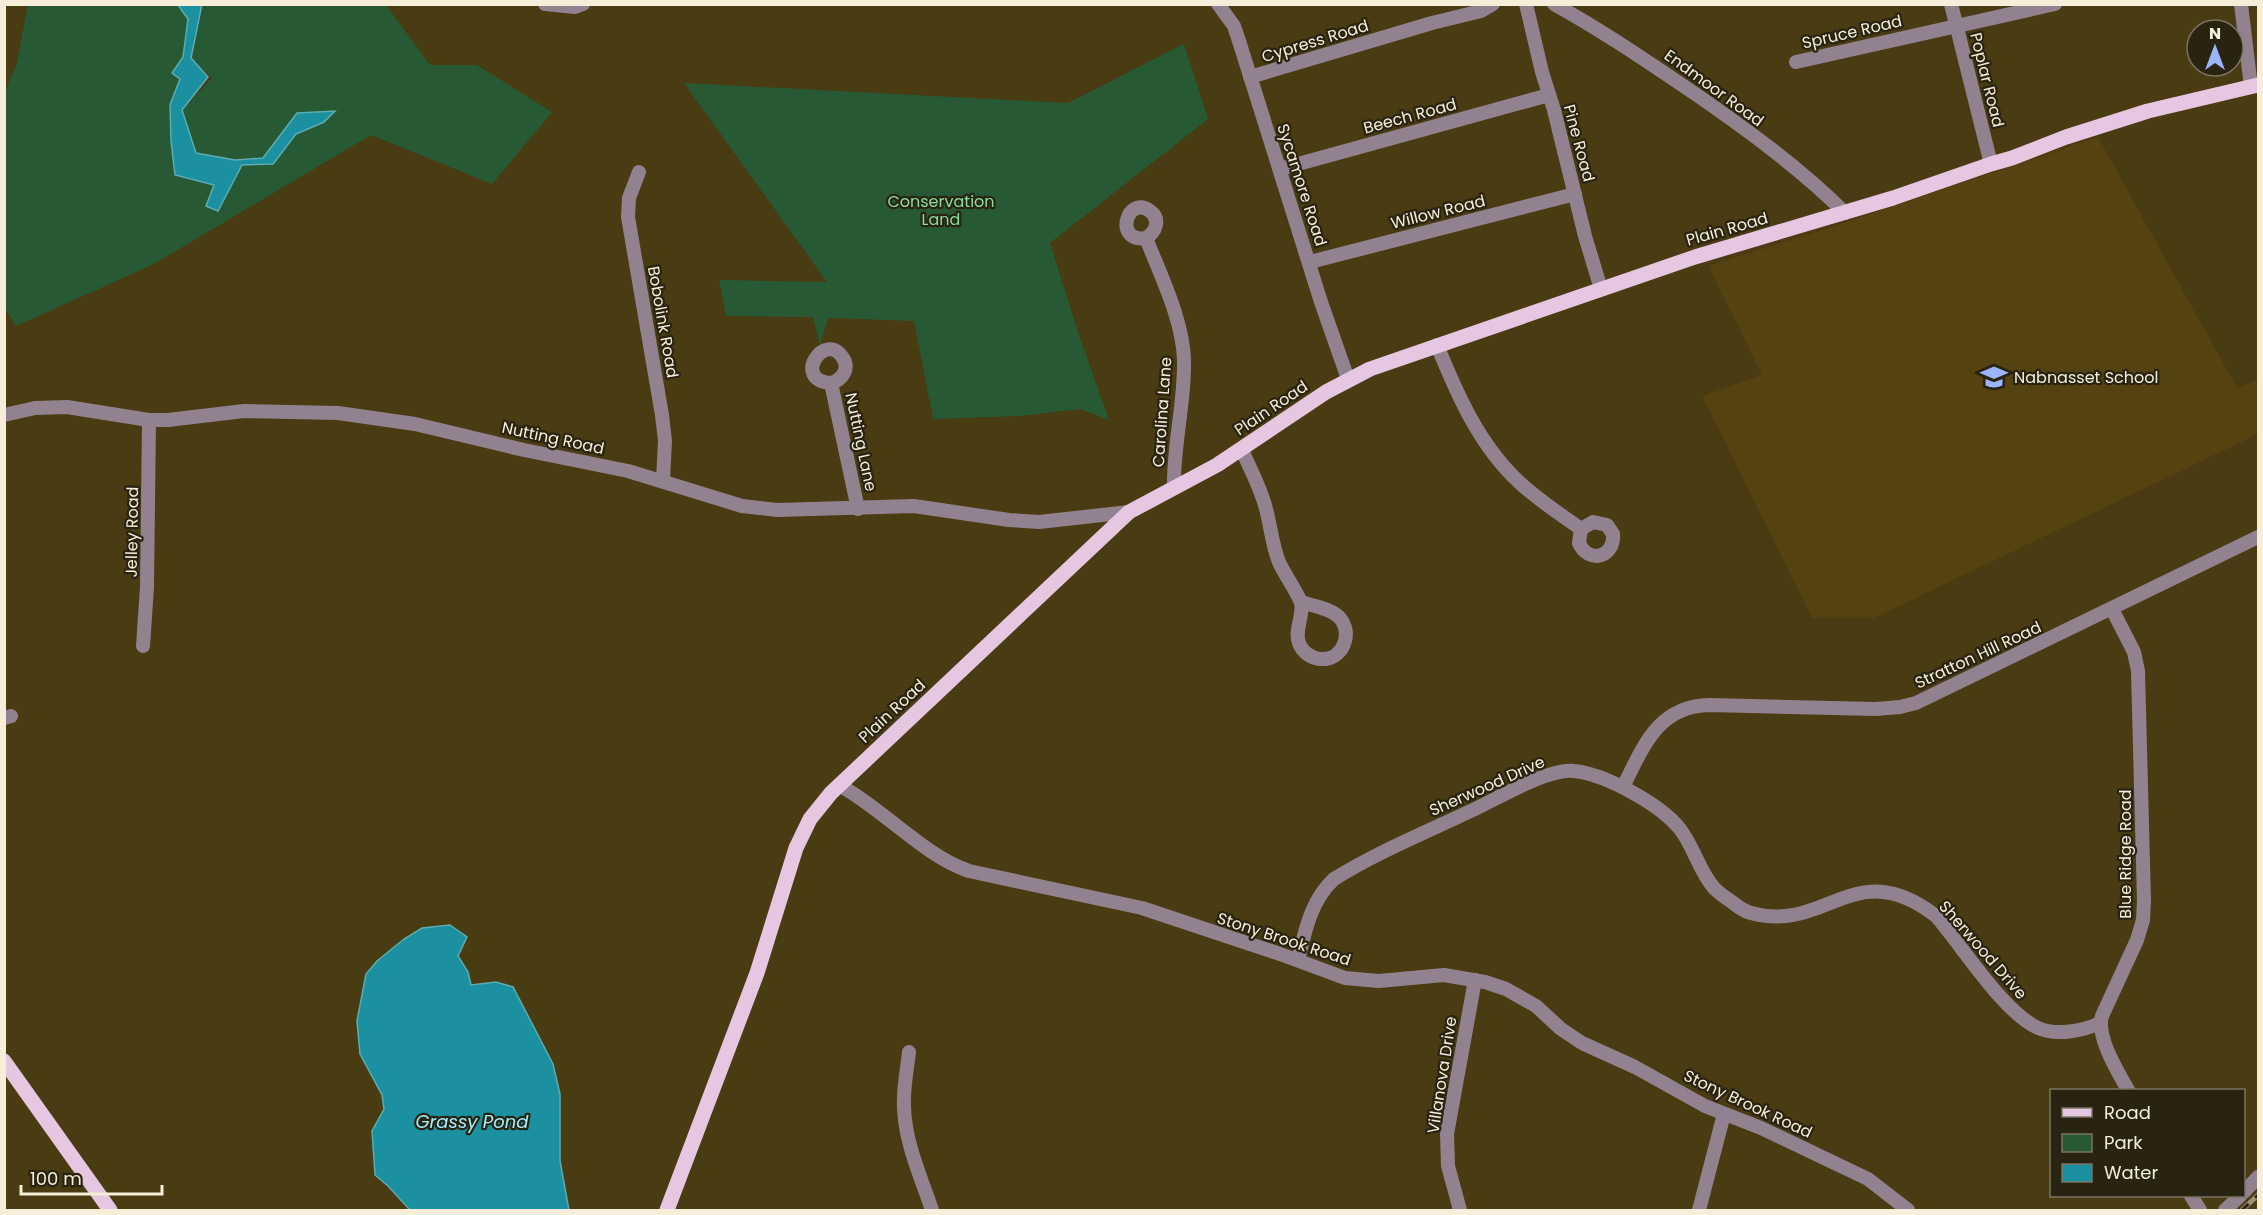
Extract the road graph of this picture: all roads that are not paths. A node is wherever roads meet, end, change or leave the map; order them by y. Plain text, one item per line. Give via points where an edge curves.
1 (545, 4) edge
2 (583, 4) edge
3 (1218, 4) edge
4 (1493, 4) edge
5 (1526, 4) edge
6 (1554, 4) edge
7 (1951, 4) edge
8 (2055, 4) edge
9 (2241, 4) edge
10 (1956, 26) junction
11 (1796, 62) dead end
12 (1250, 77) junction
13 (2255, 86) edge
14 (1549, 95) junction
15 (1991, 164) junction
16 (1280, 169) junction
17 (639, 172) dead end
18 (1575, 194) junction
19 (1845, 213) junction
20 (1146, 238) dead end
21 (1310, 262) junction
22 (1601, 289) junction
23 (1437, 345) junction
24 (1348, 380) junction
25 (831, 383) dead end
26 (4, 415) edge
27 (149, 420) junction
28 (1242, 450) junction
29 (663, 480) junction
30 (1174, 488) junction
31 (858, 509) junction
32 (1129, 512) junction
33 (1093, 517) junction
34 (1581, 529) dead end
35 (1106, 533) junction
36 (2259, 537) edge
37 (1301, 602) junction
38 (2112, 609) junction
39 (143, 646) dead end
40 (839, 785) junction
41 (1623, 787) junction
42 (1298, 960) junction
43 (1475, 980) junction
44 (2100, 1023) junction
45 (909, 1052) dead end
46 (4, 1061) edge
47 (2128, 1089) edge
48 (1724, 1114) junction
49 (2259, 1177) edge
50 (2245, 1191) edge
51 (2192, 1197) edge
52 (2239, 1197) edge
53 (110, 1210) edge
54 (667, 1210) edge
55 (932, 1210) edge
56 (1461, 1210) edge
57 (1699, 1210) edge
58 (1908, 1210) edge
59 (2200, 1210) edge
60 (2225, 1210) edge

1 - 2 street
3 - 12 street, Sycamore Road via 1234,26
4 - 12 street, Cypress Road via 1481,11
5 - 14 street, Pine Road
6 - 19 street, Endmoor Road via 1645,59 1723,113
7 - 10 street, Poplar Road
8 - 10 street, Spruce Road
9 - 13 street
10 - 11 street, Spruce Road
10 - 15 street, Poplar Road
12 - 16 street, Sycamore Road
13 - 15 main road, Plain Road via 2148,111
14 - 16 street, Beech Road
14 - 18 street, Pine Road
15 - 19 main road, Plain Road
16 - 21 street, Sycamore Road
17 - 29 street, Bobolink Road via 629,198 628,217 662,415
18 - 21 street, Willow Road
18 - 22 street, Pine Road
19 - 22 main road, Plain Road
20 - 30 street, Carolina Lane via 1183,346
21 - 24 street, Sycamore Road
22 - 23 main road, Plain Road
23 - 24 main road, Plain Road
23 - 34 street via 1466,409 1493,454 1528,491
24 - 28 main road, Plain Road
25 - 31 street, Nutting Lane
26 - 27 street, Nutting Road via 35,408 67,407
27 - 29 street, Nutting Road via 244,411 338,413 415,424
27 - 39 street, Jelley Road
28 - 30 main road, Plain Road
28 - 37 street via 1263,496 1280,565
29 - 31 street, Nutting Road via 742,507
30 - 32 main road, Plain Road
31 - 33 street, Nutting Road via 914,506 1039,522
32 - 33 street, Nutting Road
32 - 35 main road, Plain Road
33 - 35 street
35 - 40 main road, Plain Road
36 - 38 street, Stratton Hill Road
37 - 37 street via 1340,618 1346,636 1337,654 1318,659 1302,649 1297,636
38 - 41 street, Stratton Hill Road via 1907,706 1876,709 1700,705 1681,710 1656,729
38 - 44 street, Blue Ridge Road via 2134,652 2138,671 2144,901 2140,930
40 - 42 street, Stony Brook Road via 956,867 1142,908
40 - 54 main road, Plain Road via 810,819 796,848 757,973
41 - 42 street, Sherwood Drive via 1574,771 1545,776 1349,870 1326,887 1317,900
41 - 44 street, Sherwood Drive via 1664,813 1679,828 1713,888 1750,913 1782,917 1855,893 1892,892 1936,916 2017,1016 2045,1030 2088,1029
42 - 43 street, Stony Brook Road via 1357,980 1444,975
43 - 48 street, Stony Brook Road via 1516,993 1582,1043
43 - 56 street, Villanova Drive via 1447,1134 1448,1166
44 - 47 street via 2100,1032
45 - 55 street via 905,1121
46 - 53 main road
48 - 57 street
48 - 58 street, Stony Brook Road via 1868,1179
49 - 50 street
51 - 59 street
52 - 60 street

